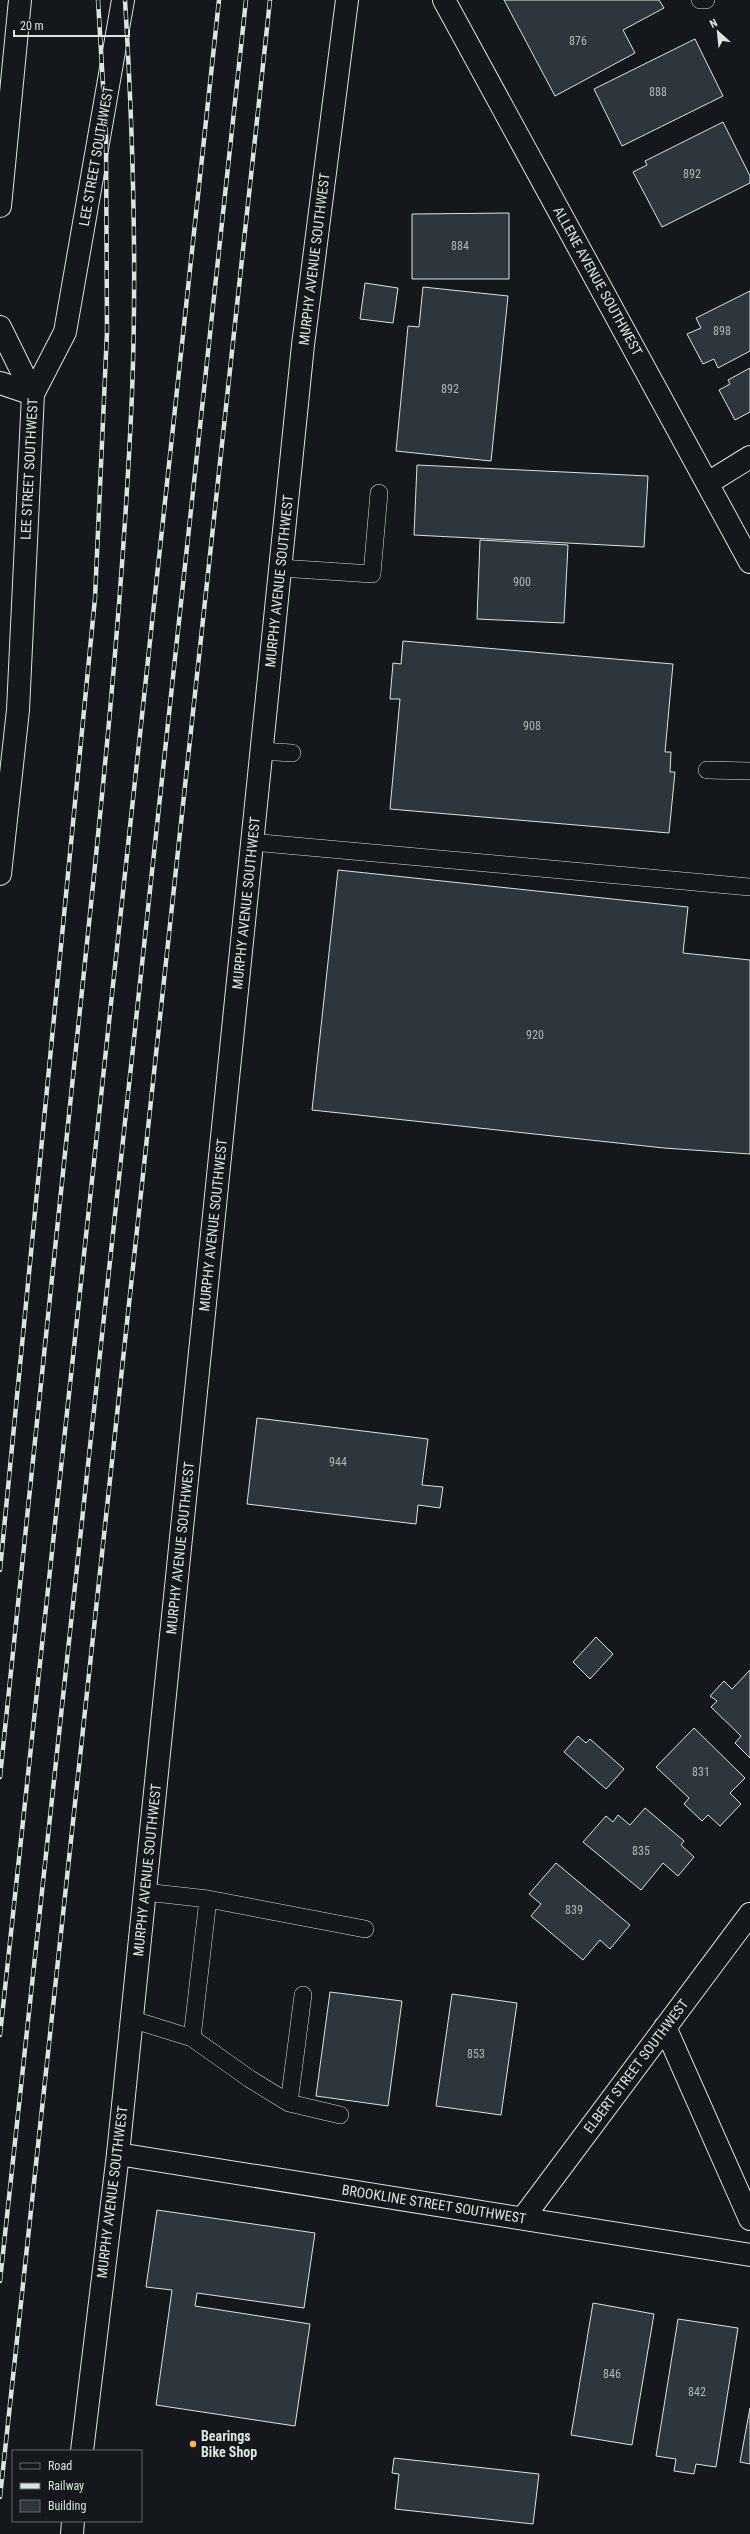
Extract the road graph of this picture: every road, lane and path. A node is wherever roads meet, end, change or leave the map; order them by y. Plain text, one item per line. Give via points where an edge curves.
1 (20, 0) edge
2 (347, 0) edge
3 (444, 0) edge
4 (700, 0) edge
5 (706, 0) edge
6 (123, 2) edge
7 (0, 206) edge
8 (0, 327) edge
9 (0, 383) edge
10 (33, 394) junction
11 (750, 457) edge
12 (708, 483) junction
13 (379, 493) dead end
14 (750, 562) edge
15 (280, 568) junction
16 (261, 751) junction
17 (292, 753) dead end
18 (707, 770) dead end
19 (750, 772) edge
20 (252, 842) junction
21 (0, 874) edge
22 (750, 887) edge
23 (145, 1892) junction
24 (208, 1900) junction
25 (750, 1914) edge
26 (365, 1928) dead end
27 (302, 1995) dead end
28 (131, 2019) junction
29 (665, 2027) junction
30 (192, 2038) junction
31 (289, 2103) junction
32 (340, 2115) dead end
33 (118, 2154) junction
34 (523, 2218) junction
35 (750, 2219) edge
36 (750, 2255) edge
37 (82, 2445) edge
38 (73, 2522) edge
39 (72, 2534) edge

1 - 7 street
2 - 15 street, MURPHY AVENUE SOUTHWEST via 303,345
3 - 12 street, ALLENE AVENUE SOUTHWEST
4 - 5 lane
6 - 10 street, LEE STREET SOUTHWEST via 65,332
8 - 10 street
9 - 10 street
10 - 21 street, LEE STREET SOUTHWEST via 18,710
11 - 12 street
12 - 14 street, ALLENE AVENUE SOUTHWEST
13 - 15 lane via 372,574
15 - 16 street, MURPHY AVENUE SOUTHWEST
16 - 17 lane
16 - 20 street, MURPHY AVENUE SOUTHWEST
18 - 19 lane
20 - 22 lane
20 - 23 street, MURPHY AVENUE SOUTHWEST
23 - 24 lane
23 - 28 street, MURPHY AVENUE SOUTHWEST
24 - 26 lane
24 - 30 lane
25 - 29 street, ELBERT STREET SOUTHWEST
27 - 31 lane
28 - 30 lane
28 - 33 street, MURPHY AVENUE SOUTHWEST
29 - 34 street, ELBERT STREET SOUTHWEST
29 - 35 street
30 - 31 lane
31 - 32 lane
33 - 34 street, BROOKLINE STREET SOUTHWEST
33 - 37 street, MURPHY AVENUE SOUTHWEST
34 - 36 street, BROOKLINE STREET SOUTHWEST
38 - 39 street

